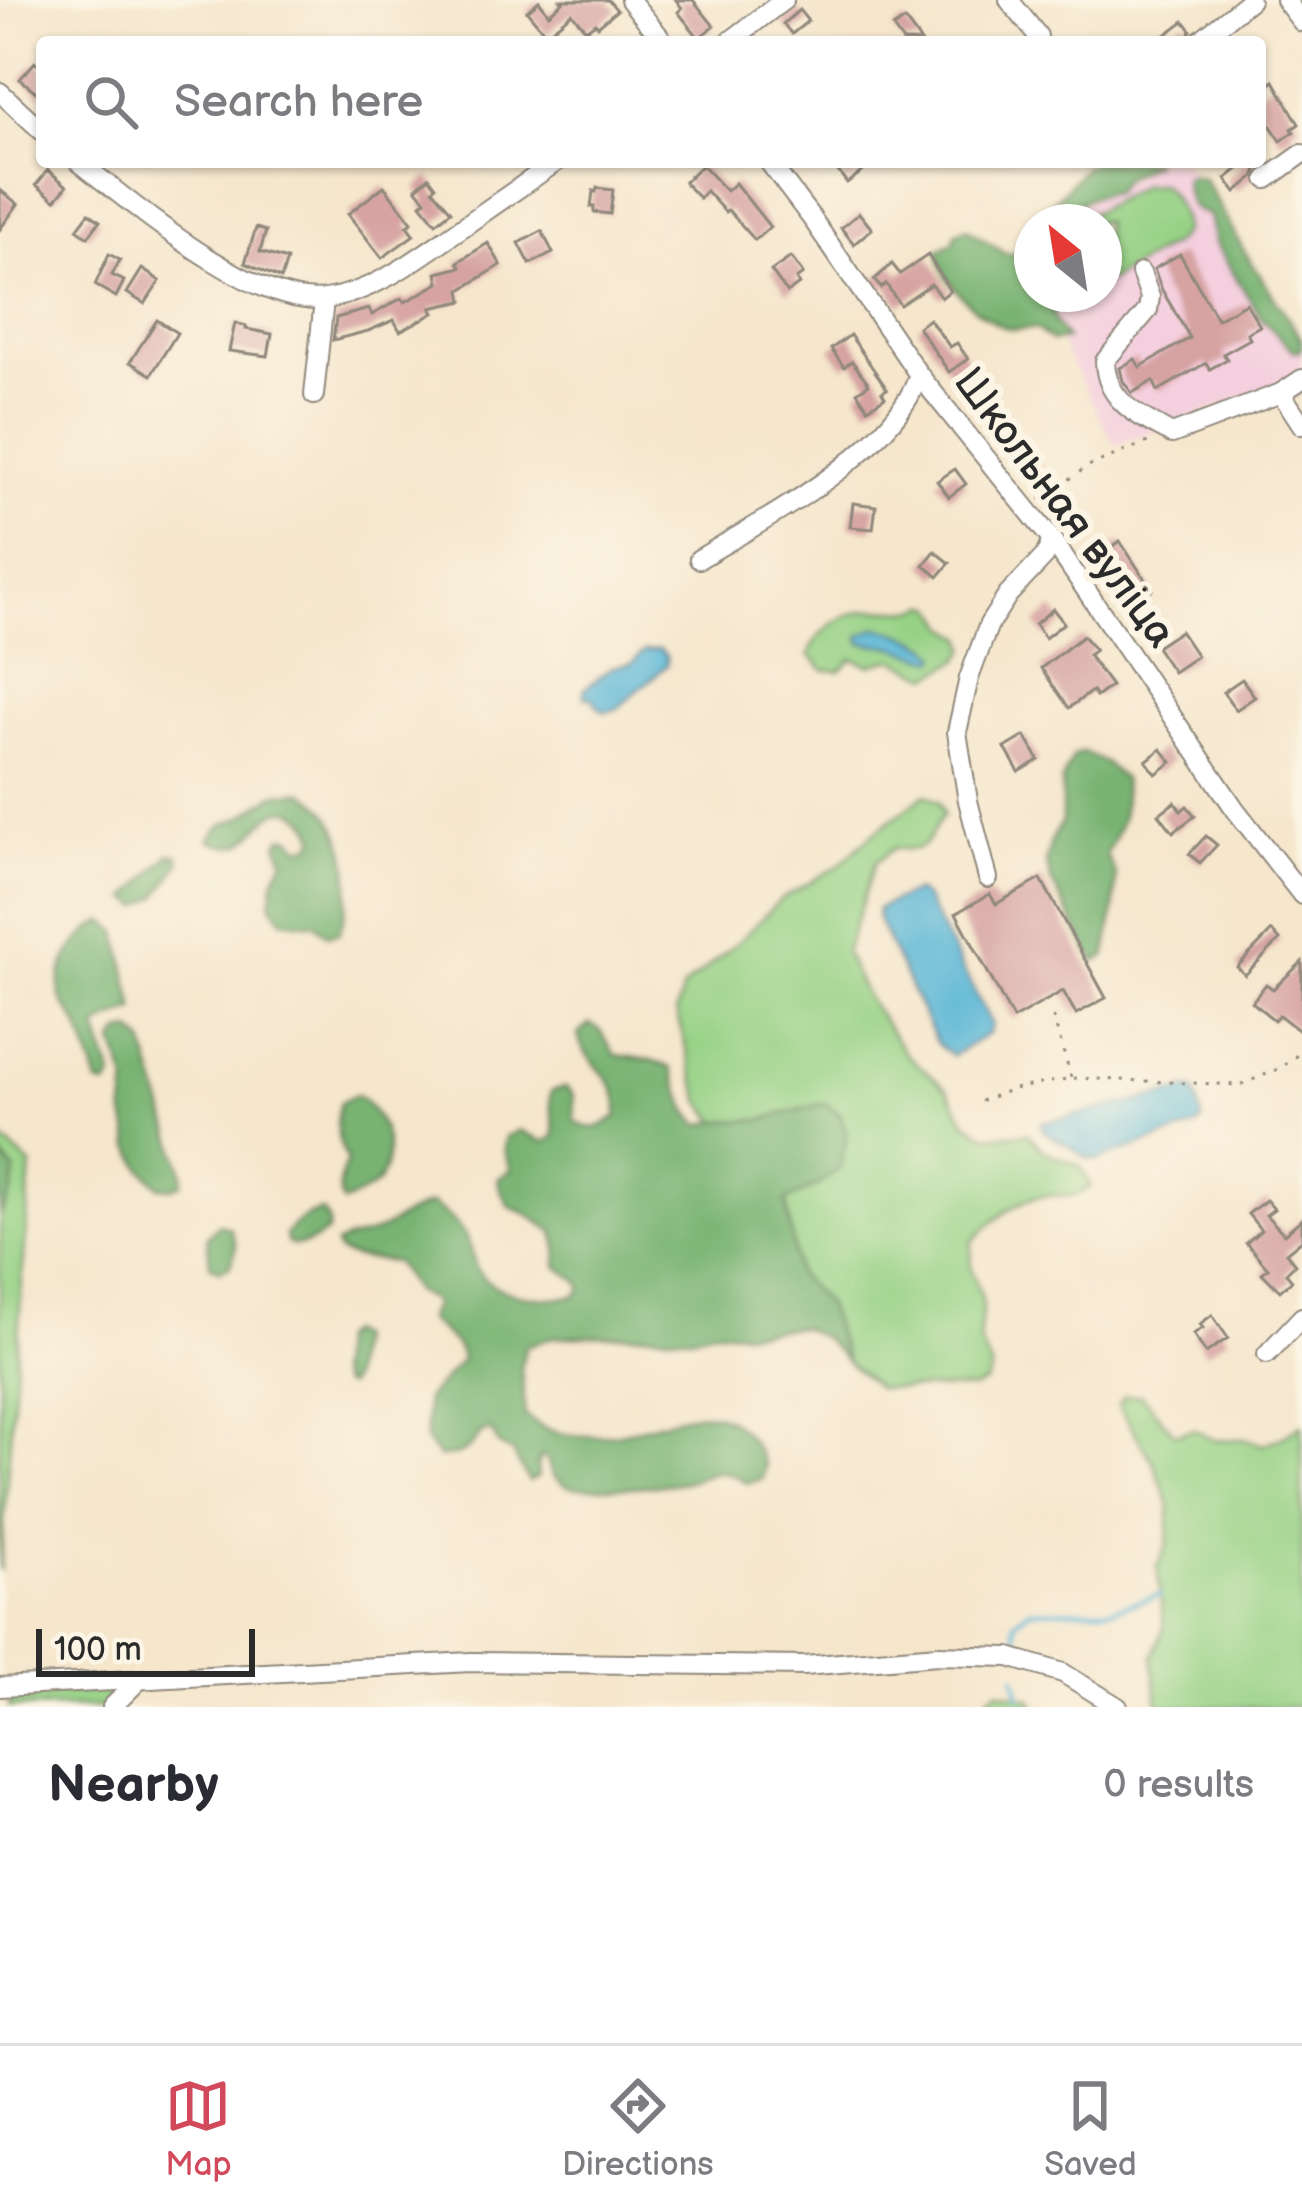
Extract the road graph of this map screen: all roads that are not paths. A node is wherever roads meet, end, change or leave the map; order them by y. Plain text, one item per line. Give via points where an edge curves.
1 (630, 0) edge
2 (784, 0) edge
3 (1010, 0) edge
4 (1250, 0) edge
5 (1285, 0) edge
6 (1302, 22) edge
7 (659, 36) edge
8 (737, 36) edge
9 (1038, 36) dead end
10 (1205, 36) edge
11 (0, 92) edge
12 (36, 125) edge
13 (1302, 154) edge
14 (87, 168) edge
15 (547, 168) edge
16 (773, 168) edge
17 (1267, 179) dead end
18 (1141, 273) dead end
19 (324, 300) junction
20 (920, 374) junction
21 (1302, 380) edge
22 (1281, 393) junction
23 (314, 395) dead end
24 (1302, 425) edge
25 (1052, 540) junction
26 (699, 560) dead end
27 (988, 878) dead end
28 (1302, 895) edge
29 (1302, 1317) edge
30 (1267, 1354) dead end
31 (140, 1680) junction
32 (1, 1692) edge
33 (112, 1707) edge
34 (1118, 1707) edge

1 - 7 street
2 - 8 street
3 - 9 street
4 - 10 street
5 - 6 street
11 - 12 street
13 - 17 street
14 - 19 street via 239,276 285,296
15 - 19 street via 407,266
16 - 20 street, Школьная вуліца
18 - 22 street via 1148,310 1105,361 1125,407 1172,434
19 - 23 street
20 - 25 street, Школьная вуліца
20 - 26 street via 865,447
21 - 22 street
22 - 24 street
25 - 27 street via 989,624 957,732
25 - 28 street, Школьная вуліца
29 - 30 street
31 - 32 street
31 - 33 street
31 - 34 street via 472,1662 804,1666 938,1655 1009,1657 1063,1672

